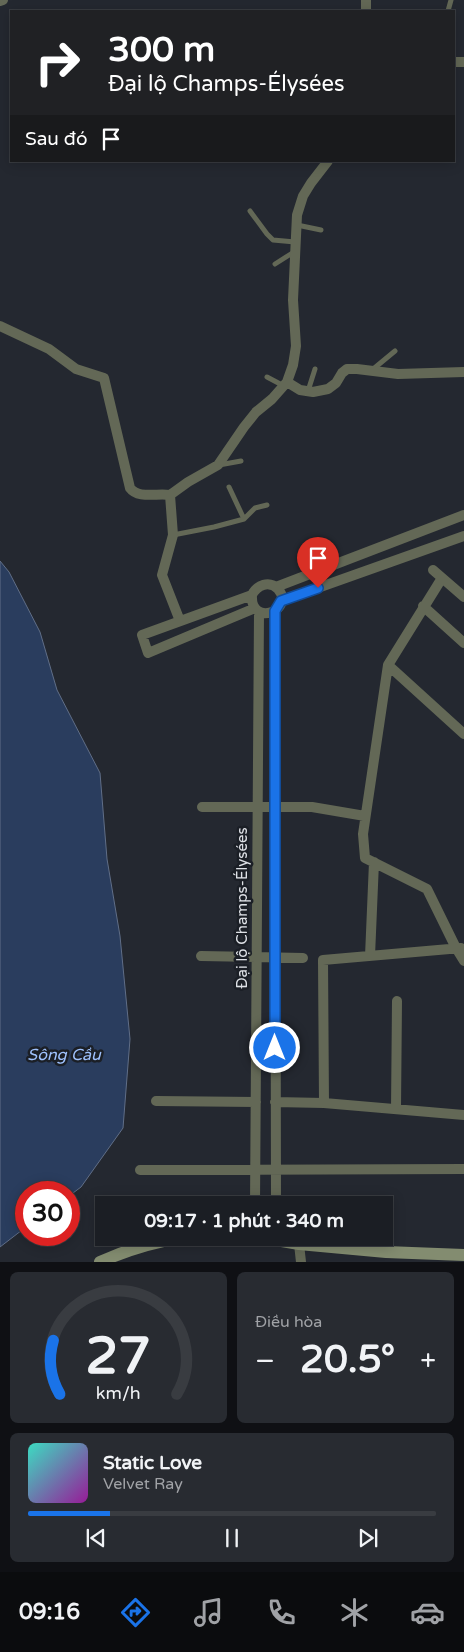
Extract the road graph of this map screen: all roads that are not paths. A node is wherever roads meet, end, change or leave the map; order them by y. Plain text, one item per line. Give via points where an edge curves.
1 (327, 162) edge
2 (250, 211) dead end
3 (297, 224) junction
4 (321, 230) dead end
5 (295, 247) junction
6 (275, 264) dead end
7 (0, 326) edge
8 (395, 351) dead end
9 (315, 369) dead end
10 (372, 371) junction
11 (464, 372) edge
12 (267, 377) dead end
13 (285, 384) junction
14 (308, 391) junction
15 (241, 461) dead end
16 (218, 466) junction
17 (229, 487) dead end
18 (170, 495) junction
19 (266, 505) dead end
20 (464, 515) edge
21 (244, 519) junction
22 (173, 535) junction
23 (464, 536) edge
24 (433, 570) dead end
25 (442, 578) junction
26 (276, 587) junction
27 (252, 595) junction
28 (464, 597) edge
29 (281, 601) junction
30 (423, 606) junction
31 (257, 610) junction
32 (275, 611) junction
33 (180, 621) junction
34 (464, 643) edge
35 (388, 664) junction
36 (464, 734) edge
37 (258, 806) junction
38 (202, 807) dead end
39 (274, 807) junction
40 (365, 816) junction
41 (374, 862) junction
42 (460, 948) edge
43 (201, 956) dead end
44 (370, 956) junction
45 (257, 957) junction
46 (275, 957) junction
47 (303, 958) dead end
48 (464, 962) edge
49 (397, 1001) dead end
50 (156, 1101) dead end
51 (256, 1102) junction
52 (275, 1102) junction
53 (324, 1103) junction
54 (396, 1109) junction
55 (464, 1115) edge
56 (140, 1170) dead end
57 (256, 1170) junction
58 (276, 1170) junction
59 (464, 1170) edge
60 (256, 1196) edge
61 (276, 1196) edge
62 (139, 1246) edge
63 (299, 1246) edge
64 (321, 1246) edge
65 (464, 1255) edge
66 (100, 1262) edge
67 (301, 1262) edge

1 - 3 street via 303,196
2 - 5 lane via 274,240
3 - 4 lane
3 - 5 street
5 - 6 lane
5 - 13 street via 293,300 296,346
7 - 18 street via 49,349 76,369 104,378 130,488 138,494
8 - 10 lane
9 - 14 lane
10 - 11 street via 398,374
10 - 14 street via 347,370 328,389
12 - 13 lane
13 - 14 street
13 - 16 street via 256,412
15 - 16 lane
16 - 18 street
17 - 21 lane
18 - 22 street
19 - 21 lane via 251,510
20 - 26 street
21 - 22 lane
22 - 33 street via 162,574
23 - 29 street
24 - 25 street
25 - 28 street
25 - 30 street
26 - 27 street via 262,585
26 - 29 street
27 - 31 street, Đại lộ Champs-Élysées
27 - 33 street
29 - 32 street
30 - 34 street
30 - 35 street
31 - 32 street via 267,614
31 - 33 street via 148,653 142,635
31 - 37 street, Đại lộ Champs-Élysées
32 - 39 street
35 - 36 street
35 - 40 street
37 - 38 street
37 - 39 street
37 - 45 street, Đại lộ Champs-Élysées
39 - 40 street via 312,807
39 - 46 street
40 - 41 street via 365,858
41 - 42 street via 427,888
41 - 44 street
42 - 44 street
42 - 48 street
43 - 45 street
44 - 53 street via 323,960
45 - 46 street
45 - 51 street, Đại lộ Champs-Élysées
46 - 47 street
46 - 52 street
49 - 54 street
50 - 51 street
51 - 57 street, Đại lộ Champs-Élysées
52 - 53 street
52 - 58 street
53 - 54 street
54 - 55 street
56 - 57 street
57 - 58 street
57 - 60 street, Đại lộ Champs-Élysées
58 - 59 street
58 - 61 street
62 - 66 main road
63 - 67 street
64 - 65 main road

